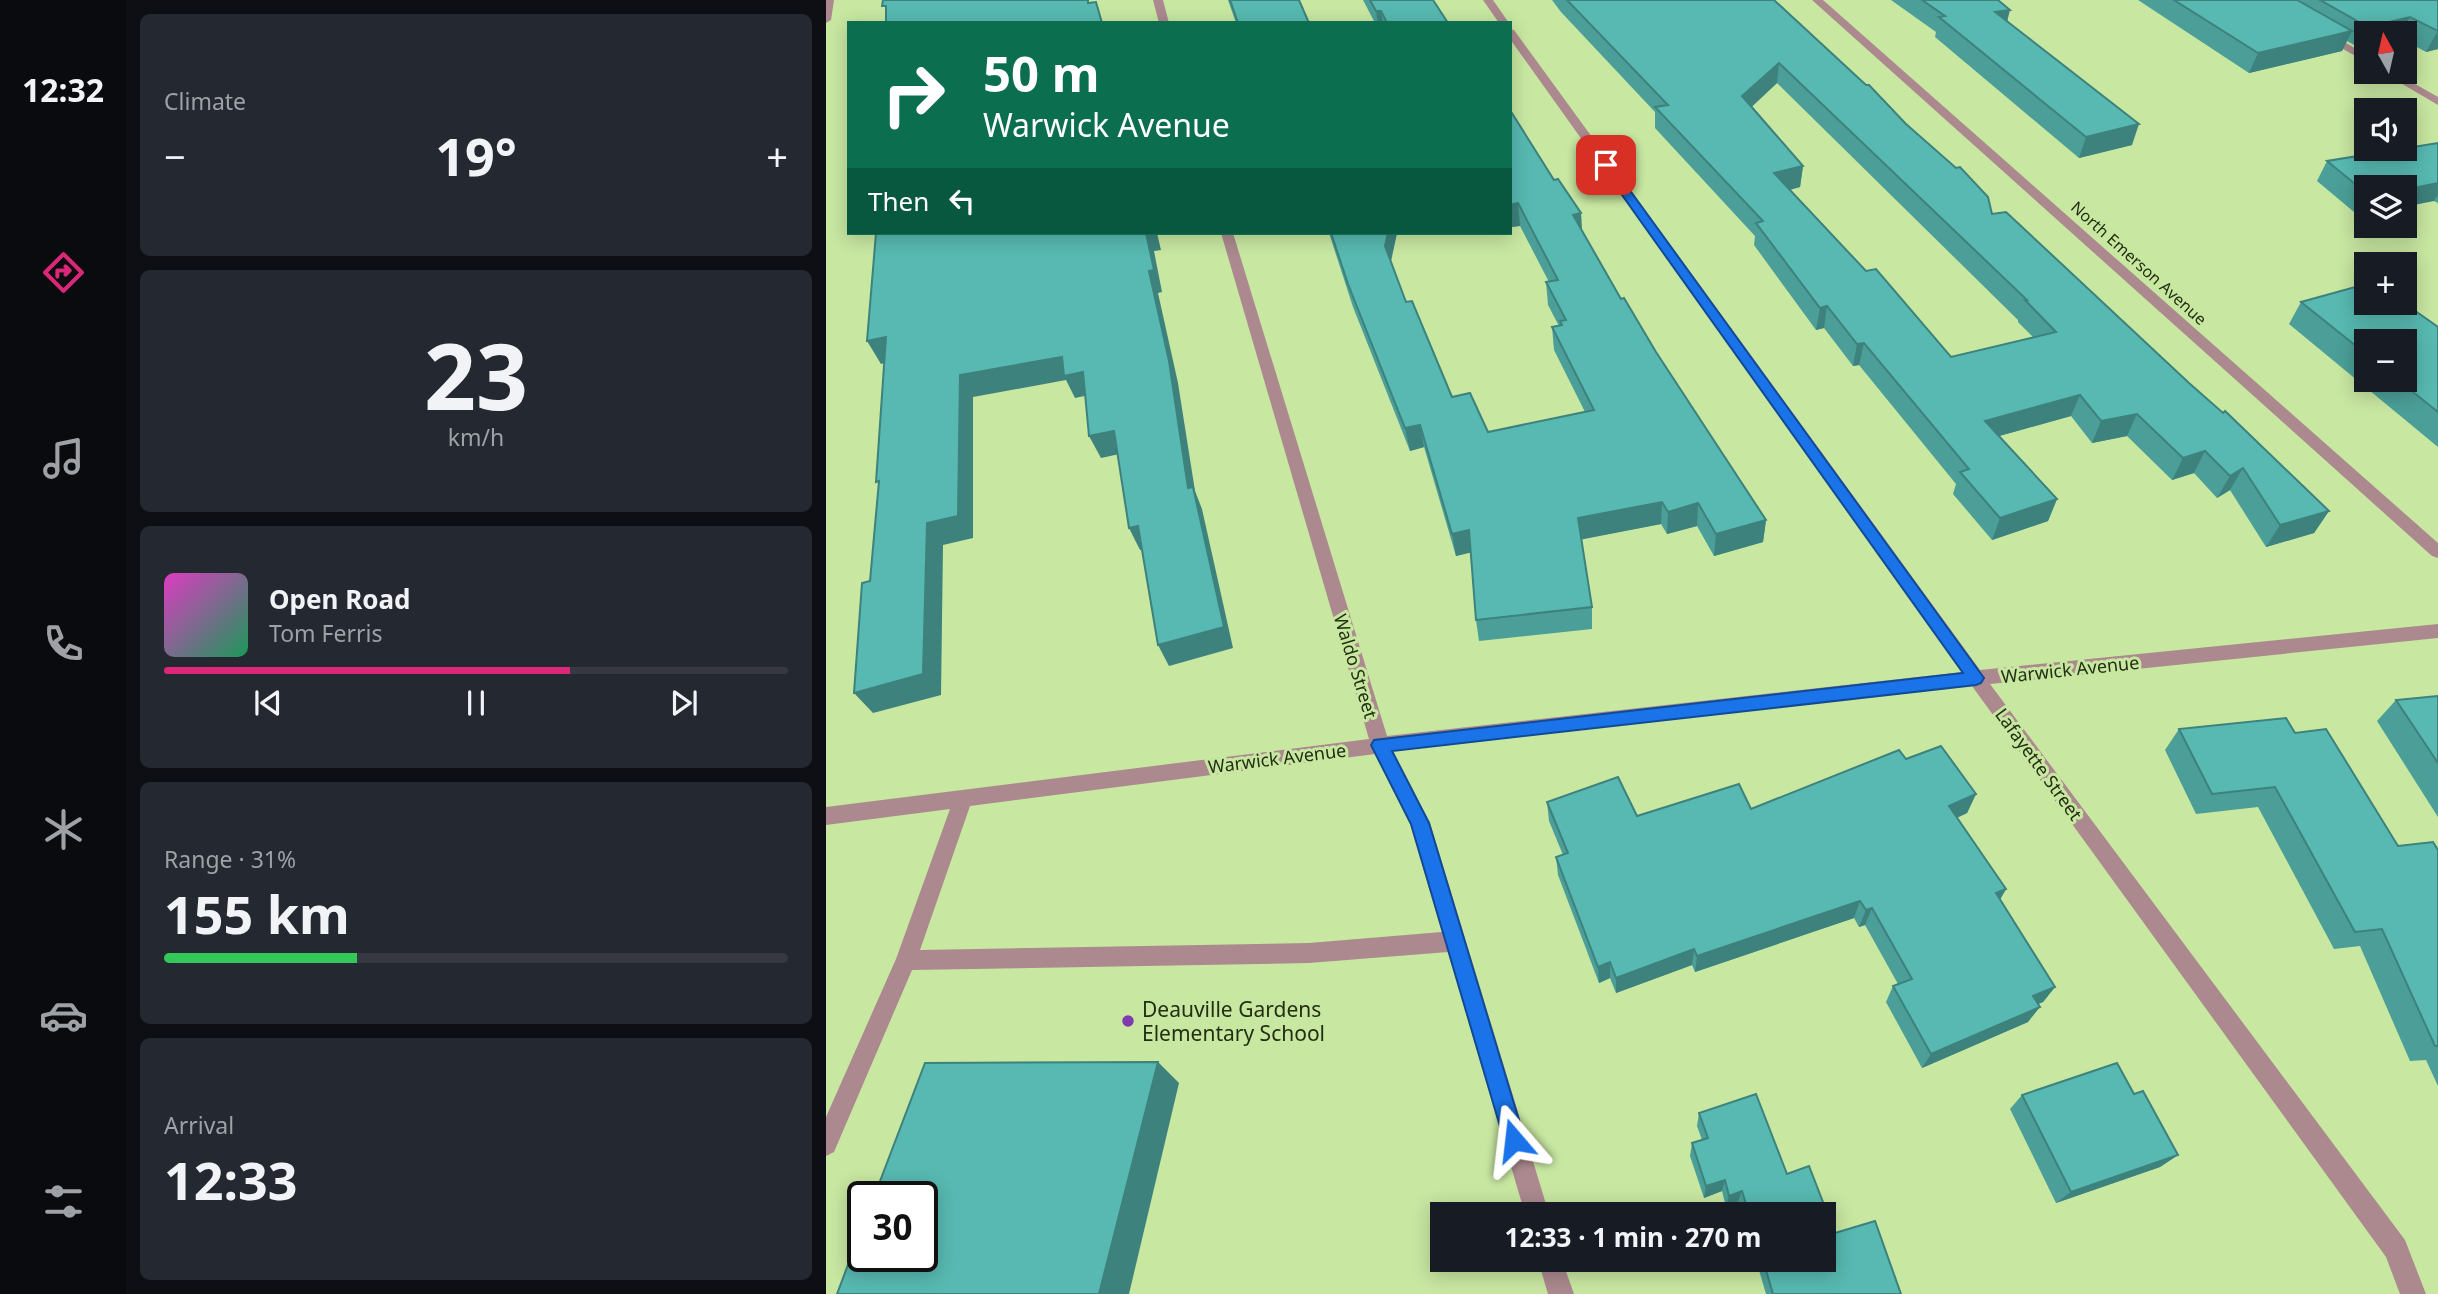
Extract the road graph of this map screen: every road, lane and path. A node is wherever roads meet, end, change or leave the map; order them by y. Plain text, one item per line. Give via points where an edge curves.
1 (829, 0) edge
2 (1158, 0) edge
3 (1488, 0) edge
4 (1817, 0) edge
5 (826, 20) edge
6 (1163, 21) edge
7 (1503, 21) edge
8 (2310, 26) edge
9 (1512, 35) edge
10 (2354, 52) edge
11 (2407, 84) edge
12 (2438, 102) edge
13 (1228, 235) edge
14 (2438, 552) edge
15 (2438, 631) edge
16 (1976, 678) junction
17 (1380, 745) junction
18 (962, 798) junction
19 (826, 816) edge
20 (1455, 941) junction
21 (906, 960) junction
22 (826, 1144) edge
23 (1533, 1202) edge
24 (1554, 1272) edge
25 (1560, 1294) edge
26 (2413, 1294) edge

1 - 5 street
2 - 6 street
3 - 7 street
4 - 14 street, North Emerson Avenue
8 - 10 street
9 - 16 street, Lafayette Street
11 - 12 street
13 - 17 street, Waldo Street
15 - 16 street, Warwick Avenue
16 - 17 street, Warwick Avenue
16 - 26 street, Lafayette Street via 2396,1249
17 - 18 street, Warwick Avenue
17 - 20 street, Waldo Street via 1420,823
18 - 19 street, Warwick Avenue
18 - 21 street
20 - 21 street via 1309,953
20 - 23 street, Waldo Street
21 - 22 street
24 - 25 street

